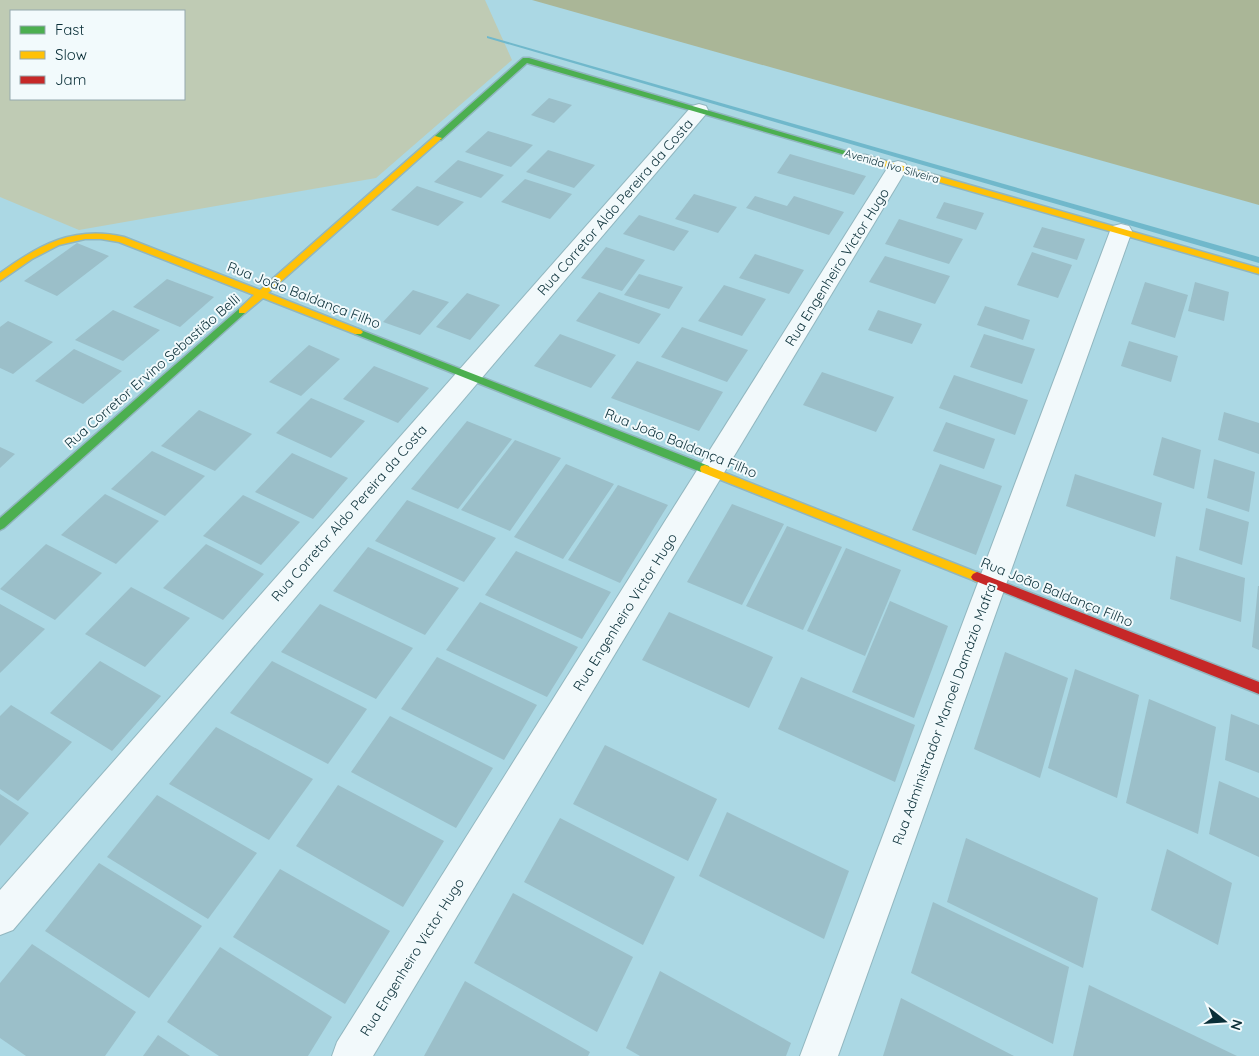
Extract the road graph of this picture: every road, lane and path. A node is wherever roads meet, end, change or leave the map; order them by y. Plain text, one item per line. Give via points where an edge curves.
1 (526, 60) joint
2 (699, 110) junction
3 (898, 167) junction
4 (1121, 231) junction
5 (1259, 271) edge
6 (0, 278) edge
7 (261, 294) junction
8 (469, 376) junction
9 (711, 472) junction
10 (0, 525) edge
11 (992, 582) junction
12 (1259, 688) edge
13 (0, 917) edge
14 (351, 1056) edge
15 (819, 1056) edge

1 - 2 street, Avenida Ivo Silveira
1 - 7 street, Rua Corretor Ervino Sebastião Belli
2 - 3 street, Avenida Ivo Silveira
2 - 8 street, Rua Corretor Aldo Pereira da Costa
3 - 4 street, Avenida Ivo Silveira
3 - 9 street, Rua Engenheiro Victor Hugo
4 - 5 street, Avenida Ivo Silveira
4 - 11 street, Rua Administrador Manoel Damázio Mafra
6 - 7 street, Rua João Baldança Filho via 38,250 64,238 90,233 121,239
7 - 8 street, Rua João Baldança Filho
7 - 10 street, Rua Corretor Ervino Sebastião Belli
8 - 9 street, Rua João Baldança Filho
8 - 13 street, Rua Corretor Aldo Pereira da Costa
9 - 11 street, Rua João Baldança Filho
9 - 14 street, Rua Engenheiro Victor Hugo
11 - 12 street, Rua João Baldança Filho
11 - 15 street, Rua Administrador Manoel Damázio Mafra

